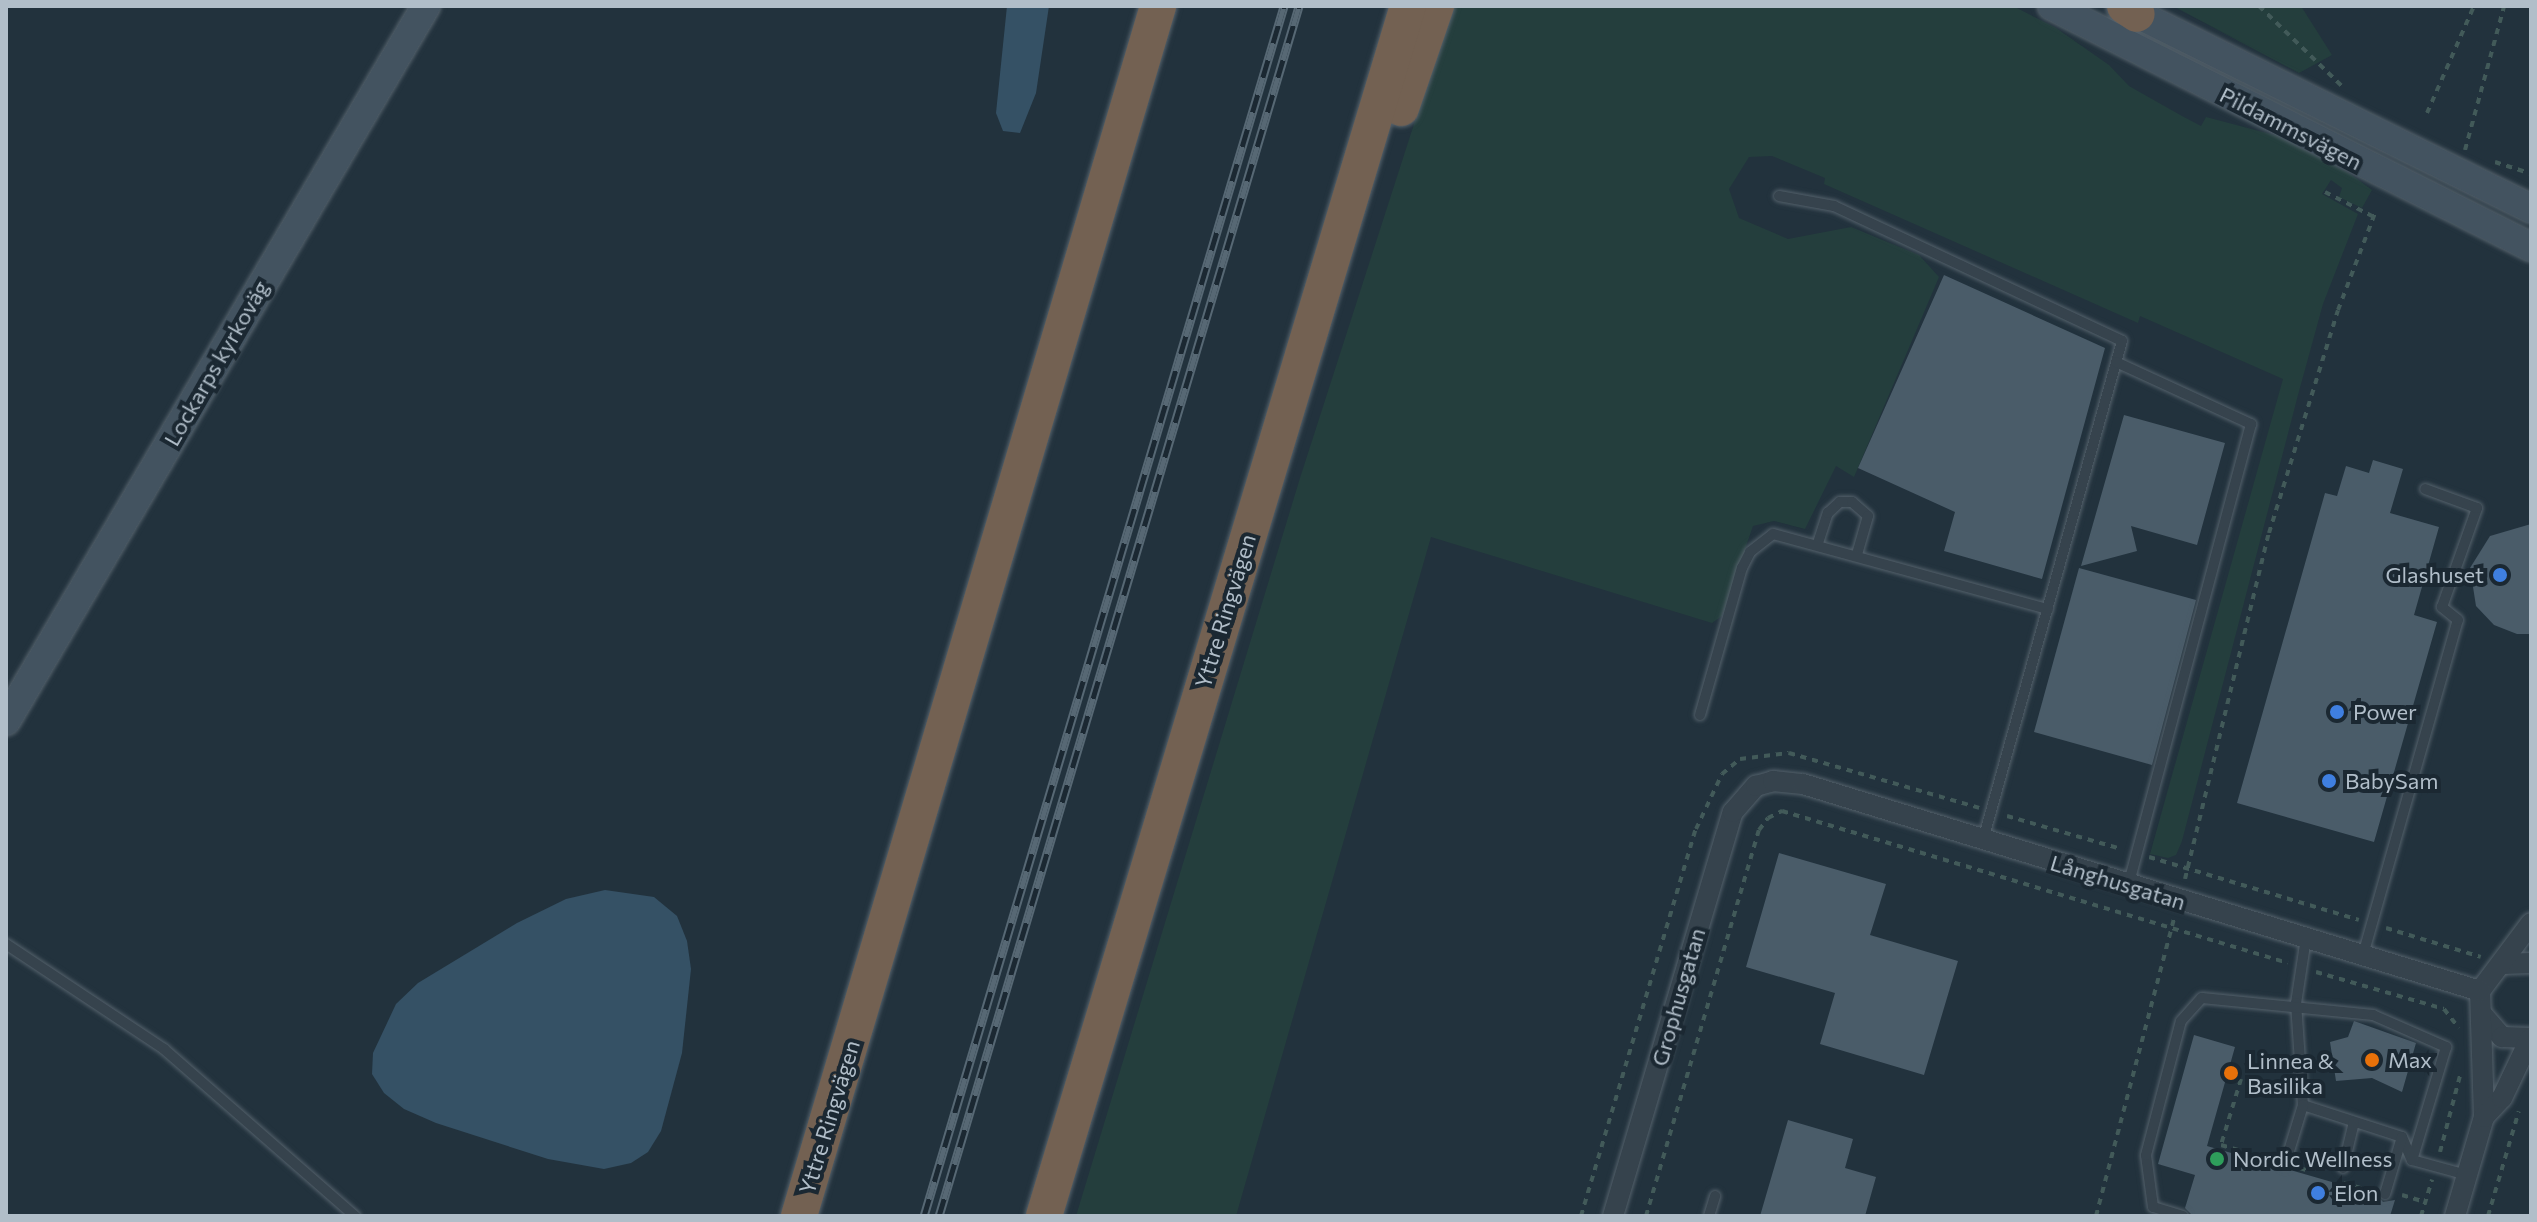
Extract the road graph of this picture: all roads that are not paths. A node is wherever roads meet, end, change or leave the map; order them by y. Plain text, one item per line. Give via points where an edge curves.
1 (426, 6) edge
2 (1136, 6) edge
3 (1158, 6) edge
4 (1408, 6) edge
5 (1436, 6) edge
6 (2052, 6) edge
7 (2127, 9) edge
8 (1779, 196) dead end
9 (2531, 209) edge
10 (2531, 247) edge
11 (2116, 362) junction
12 (1052, 364) junction
13 (2425, 489) dead end
14 (1818, 543) junction
15 (1857, 554) junction
16 (2048, 609) junction
17 (1217, 638) junction
18 (1700, 715) dead end
19 (6, 721) edge
20 (1756, 786) joint
21 (1983, 840) junction
22 (2128, 885) junction
23 (2531, 923) edge
24 (2306, 938) junction
25 (6, 944) edge
26 (2363, 955) junction
27 (2531, 963) edge
28 (2503, 964) junction
29 (2480, 991) junction
30 (2296, 1003) junction
31 (2481, 1013) junction
32 (2530, 1038) edge
33 (2303, 1105) junction
34 (2484, 1117) junction
35 (2354, 1122) junction
36 (2402, 1137) junction
37 (2412, 1160) junction
38 (2285, 1164) dead end
39 (2343, 1168) dead end
40 (2467, 1175) junction
41 (2391, 1194) road end
42 (1715, 1196) dead end
43 (355, 1216) edge
44 (799, 1216) edge
45 (1044, 1216) edge
46 (1613, 1216) edge
47 (1709, 1216) edge
48 (2183, 1216) edge
49 (2455, 1216) edge

1 - 19 main road, Lockarps kyrkoväg
2 - 12 highway
3 - 12 highway, Yttre Ringvägen
4 - 17 highway, Yttre Ringvägen
5 - 17 highway
6 - 10 main road, Pildammsvägen
7 - 9 main road, Pildammsvägen
8 - 11 lane via 1834,206 2122,341
11 - 16 lane
11 - 22 lane via 2251,424
12 - 44 highway, Yttre Ringvägen
13 - 26 lane via 2477,508 2442,607 2458,620
14 - 15 lane
14 - 15 lane via 1828,513 1840,502 1852,502 1868,516
14 - 18 lane via 1773,534 1750,552
15 - 16 lane
16 - 21 lane
17 - 45 highway, Yttre Ringvägen
20 - 21 street, Långhusgatan via 1773,781 1803,784
20 - 46 street, Grophusgatan via 1733,812
21 - 22 street, Långhusgatan
22 - 24 street, Långhusgatan
23 - 28 street
24 - 26 street, Långhusgatan
24 - 30 lane
25 - 43 lane via 164,1049
26 - 29 street, Långhusgatan
27 - 28 street
28 - 29 street via 2488,975
29 - 31 street
30 - 33 lane
30 - 37 lane via 2373,1015 2446,1047
30 - 48 lane via 2202,998 2181,1021 2146,1155 2153,1207
31 - 32 street via 2502,1037
31 - 34 street
32 - 34 street via 2502,1098
33 - 35 lane
33 - 38 lane
34 - 40 street
35 - 36 lane
35 - 39 lane
36 - 37 lane
36 - 41 lane
37 - 40 lane
40 - 49 street
42 - 47 lane

